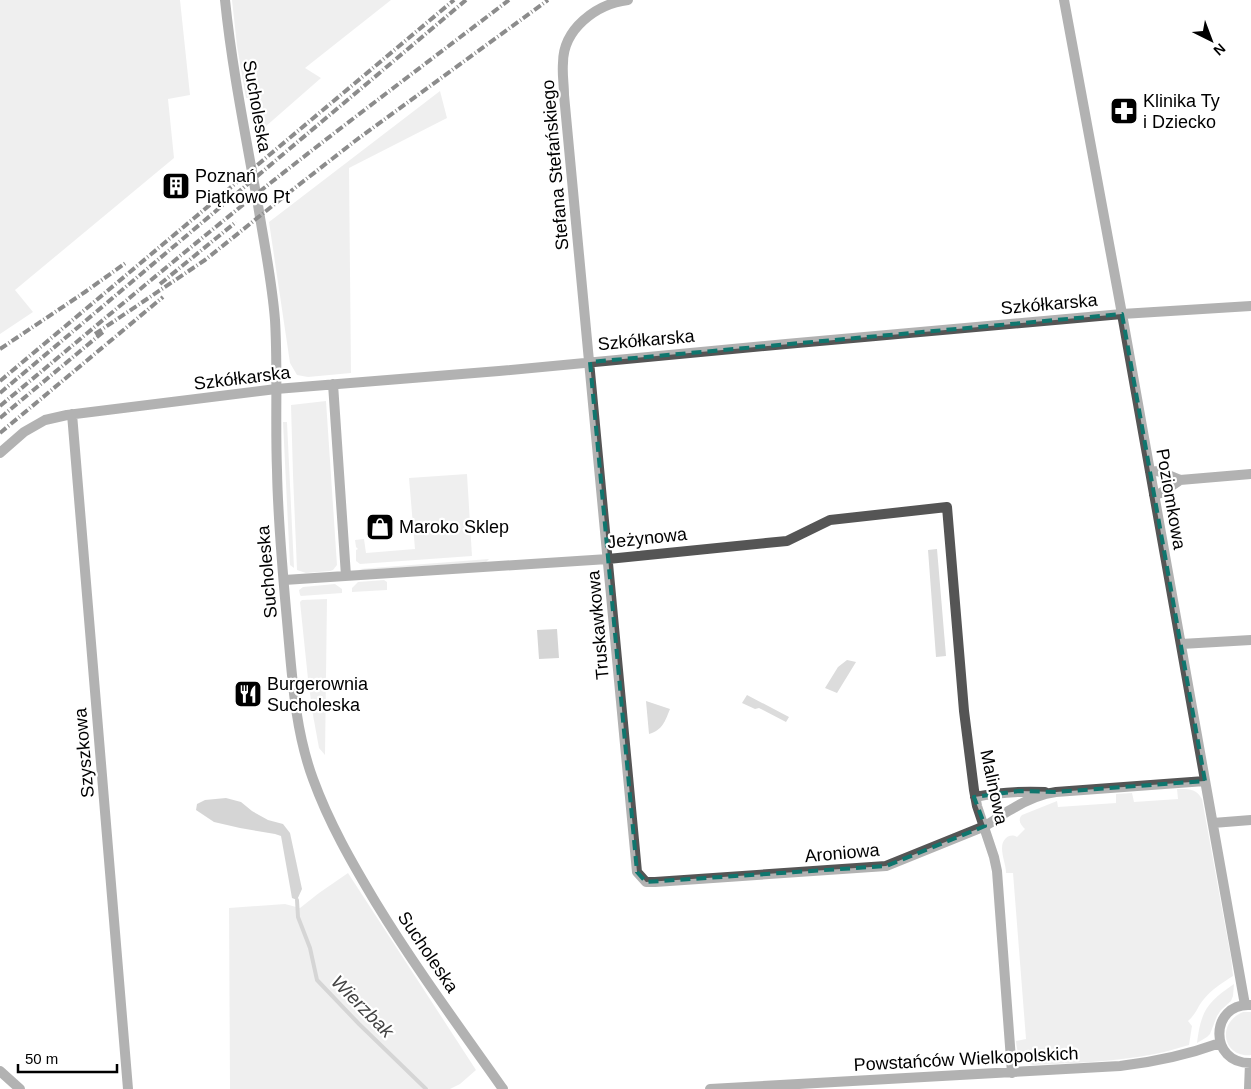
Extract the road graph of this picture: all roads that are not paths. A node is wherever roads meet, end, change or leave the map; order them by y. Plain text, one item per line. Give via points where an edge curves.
1 (225, 0) edge
2 (628, 0) edge
3 (1064, 0) edge
4 (1251, 306) edge
5 (1122, 314) junction
6 (590, 362) junction
7 (333, 384) junction
8 (276, 390) junction
9 (72, 414) junction
10 (0, 453) edge
11 (1150, 472) junction
12 (1251, 474) edge
13 (1180, 480) junction
14 (1154, 494) junction
15 (947, 507) joint
16 (608, 559) junction
17 (346, 576) junction
18 (284, 580) junction
19 (1251, 640) edge
20 (1181, 644) junction
21 (1205, 780) junction
22 (1056, 792) junction
23 (975, 797) junction
24 (1251, 820) edge
25 (1213, 823) junction
26 (985, 826) junction
27 (646, 882) joint
28 (1248, 1005) edge
29 (1220, 1043) junction
30 (1250, 1063) edge
31 (0, 1071) edge
32 (1012, 1073) junction
33 (873, 1085) edge
34 (20, 1089) edge
35 (128, 1089) edge
36 (503, 1089) edge
37 (710, 1089) edge
38 (1249, 1089) edge

1 - 8 street, Sucholeska via 270,282 276,344
2 - 6 street, Stefana Stefańskiego via 602,8 575,28 562,62
3 - 5 street, Poziomkowa
4 - 5 street, Szkółkarska
5 - 6 street, Szkółkarska
5 - 11 street, Poziomkowa
6 - 7 street, Szkółkarska
6 - 16 street, Truskawkowa
7 - 8 street, Szkółkarska
7 - 17 street
8 - 9 street, Szkółkarska
8 - 18 street, Sucholeska via 276,472
9 - 10 street, Szkółkarska via 45,420 24,432
9 - 35 street, Szyszkowa
11 - 13 street via 1158,471
11 - 14 street, Poziomkowa
12 - 13 street
13 - 14 street via 1162,493
14 - 20 street, Poziomkowa
15 - 16 street, Jeżynowa via 830,520 787,540
15 - 23 street, Malinowa via 964,712
16 - 17 street, Jeżynowa
16 - 27 street, Truskawkowa via 637,872
17 - 18 street, Jeżynowa
18 - 36 street, Sucholeska via 298,726 313,779 328,815 387,921
19 - 20 street
20 - 21 street, Poziomkowa
21 - 22 street, Aroniowa
21 - 25 street, Poziomkowa
22 - 23 street, Aroniowa via 1019,791
22 - 26 street, Aroniowa via 1016,807
23 - 26 street, Malinowa
24 - 25 street
25 - 28 street, Poziomkowa
26 - 27 street, Aroniowa via 886,866
26 - 32 street, Malinowa via 997,872
28 - 29 street via 1237,1007 1224,1018 1220,1026
29 - 30 street via 1228,1056
29 - 32 street, Powstańców Wielkopolskich via 1143,1064
30 - 38 street
31 - 34 street
32 - 33 street, Powstańców Wielkopolskich
33 - 37 street, Powstańców Wielkopolskich

